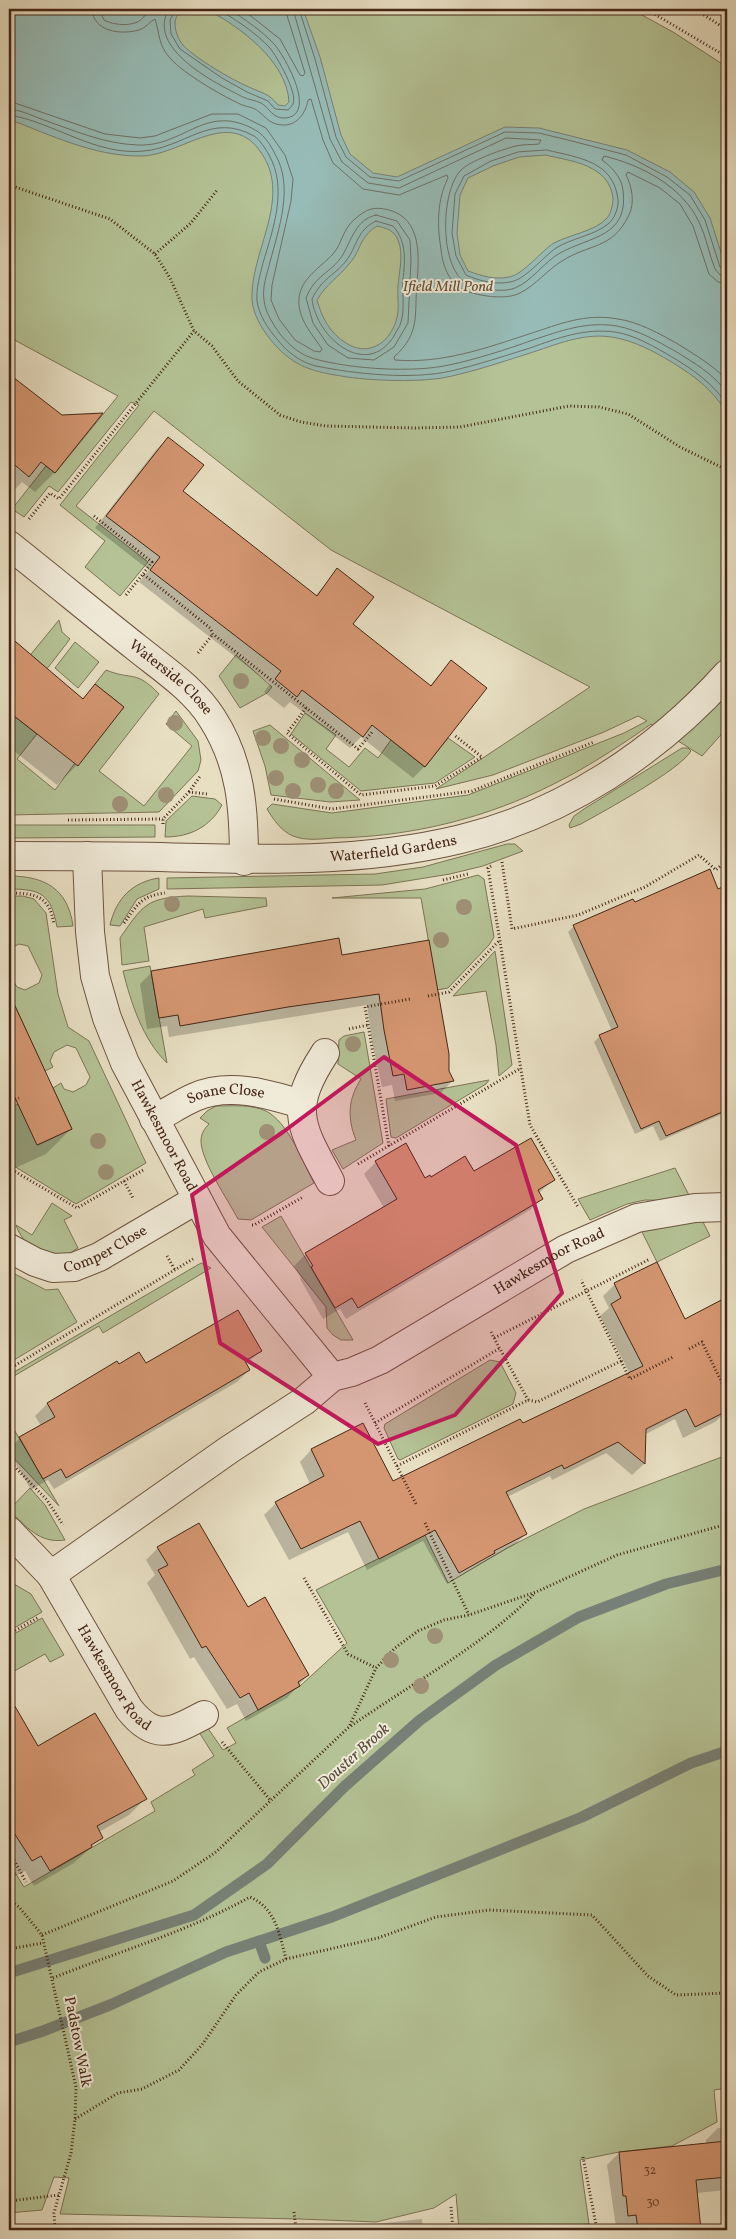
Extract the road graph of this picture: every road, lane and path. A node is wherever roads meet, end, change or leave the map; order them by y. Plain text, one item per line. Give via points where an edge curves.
1 (646, 9) edge
2 (695, 9) edge
3 (727, 30) edge
4 (727, 57) edge
5 (9, 185) edge
6 (218, 189) dead end
7 (154, 254) junction
8 (194, 331) junction
9 (727, 470) edge
10 (94, 516) dead end
11 (26, 523) dead end
12 (9, 546) edge
13 (143, 574) junction
14 (104, 622) junction
15 (727, 674) edge
16 (306, 708) junction
17 (373, 731) dead end
18 (454, 735) dead end
19 (601, 739) dead end
20 (242, 797) junction
21 (163, 819) junction
22 (66, 820) dead end
23 (9, 856) edge
24 (87, 856) junction
25 (163, 857) junction
26 (510, 859) dead end
27 (244, 860) junction
28 (727, 860) edge
29 (502, 862) junction
30 (488, 868) junction
31 (479, 870) dead end
32 (470, 873) dead end
33 (436, 881) dead end
34 (163, 892) junction
35 (171, 892) dead end
36 (9, 893) edge
37 (90, 932) junction
38 (500, 940) junction
39 (428, 996) dead end
40 (410, 999) dead end
41 (326, 1053) dead end
42 (521, 1068) junction
43 (19, 1098) dead end
44 (9, 1103) edge
45 (301, 1104) junction
46 (154, 1119) junction
47 (389, 1146) junction
48 (9, 1168) edge
49 (147, 1168) dead end
50 (330, 1181) junction
51 (196, 1200) junction
52 (727, 1207) edge
53 (582, 1215) dead end
54 (216, 1236) junction
55 (9, 1248) edge
56 (566, 1249) junction
57 (650, 1259) dead end
58 (587, 1292) junction
59 (477, 1303) junction
60 (494, 1338) junction
61 (500, 1348) junction
62 (690, 1349) dead end
63 (673, 1357) dead end
64 (621, 1361) junction
65 (9, 1369) edge
66 (332, 1377) junction
67 (727, 1393) edge
68 (528, 1400) junction
69 (375, 1423) dead end
70 (397, 1466) dead end
71 (425, 1523) dead end
72 (727, 1524) edge
73 (9, 1531) edge
74 (51, 1575) junction
75 (304, 1578) dead end
76 (536, 1592) junction
77 (47, 1612) dead end
78 (469, 1616) junction
79 (9, 1634) edge
80 (376, 1668) junction
81 (204, 1714) joint
82 (349, 1727) junction
83 (271, 1801) junction
84 (9, 1854) edge
85 (26, 1882) dead end
86 (9, 1900) edge
87 (42, 1935) junction
88 (43, 1943) junction
89 (9, 1949) edge
90 (286, 1959) junction
91 (53, 1978) junction
92 (727, 1992) edge
93 (76, 2119) junction
94 (583, 2157) dead end
95 (59, 2195) junction
96 (9, 2201) edge
97 (451, 2207) dead end
98 (294, 2212) dead end
99 (597, 2228) edge
100 (55, 2230) edge
101 (296, 2230) edge
102 (453, 2230) edge
103 (537, 2230) edge

1 - 4 path
2 - 3 path
5 - 7 path via 110,219
6 - 7 path via 191,223
7 - 8 path via 170,278
8 - 9 path via 212,346 238,381 257,399 280,415 301,422 326,426 460,427 569,406 599,407 628,414 680,447
8 - 11 path via 59,499 50,493
10 - 13 path via 152,562
12 - 14 street, Waterside Close
13 - 14 path
13 - 16 path
14 - 20 street, Waterside Close via 200,701 228,748
15 - 27 street, Waterfield Gardens via 679,723 630,760 568,798 510,823 462,839 383,853
16 - 17 path via 358,750
16 - 18 path via 287,733 360,795 435,786 482,757
19 - 20 path via 472,791 332,809
20 - 21 path via 189,792
20 - 27 street, Waterside Close
21 - 22 path
21 - 25 path
23 - 24 street, Waterfield Gardens
24 - 25 street, Waterfield Gardens
24 - 37 street, Hawkesmoor Road
25 - 27 street, Waterfield Gardens
25 - 34 path
26 - 29 path
28 - 29 path via 716,870 699,855 645,887 578,915 512,929
29 - 30 path
30 - 31 path
30 - 38 path
32 - 33 path
34 - 35 path
34 - 37 path via 139,902 119,930
36 - 37 path via 37,895 53,915 56,933
37 - 46 street, Hawkesmoor Road via 95,976 107,1018 125,1063
38 - 39 path via 449,992
38 - 42 path
40 - 47 path via 365,1008
41 - 45 street via 312,1073
42 - 47 path
42 - 53 path via 530,1125
43 - 44 path
45 - 46 street, Soane Close via 263,1093 218,1091 196,1096
45 - 50 street via 303,1124 311,1146
46 - 51 street, Hawkesmoor Road
47 - 50 path
48 - 49 path via 77,1208
50 - 54 path via 254,1225 237,1222
51 - 54 street, Hawkesmoor Road
51 - 55 street, Comper Close via 99,1257 74,1267 53,1268
52 - 56 street, Hawkesmoor Road via 696,1208 637,1218
54 - 65 path via 206,1252
54 - 66 street, Hawkesmoor Road
56 - 58 path
56 - 59 street, Hawkesmoor Road
57 - 58 path
58 - 60 path
58 - 64 path
59 - 60 path
59 - 66 street, Hawkesmoor Road via 380,1360
60 - 61 path
61 - 68 path
61 - 69 path
62 - 67 path via 702,1342
63 - 64 path via 630,1379
64 - 68 path via 537,1402
66 - 74 street, Hawkesmoor Road via 304,1401
68 - 70 path
71 - 78 path
72 - 76 path via 617,1556
73 - 74 street, Hawkesmoor Road
74 - 81 street, Hawkesmoor Road via 138,1720 159,1732 172,1731
75 - 80 path via 348,1654
76 - 78 path
76 - 82 path via 516,1612 459,1654
77 - 79 path
78 - 80 path via 444,1620 418,1631
80 - 82 path
81 - 83 path via 239,1765
82 - 83 path
83 - 87 path via 216,1852 173,1881
84 - 85 path
86 - 87 path
87 - 88 path, Padstow Walk
88 - 89 path
88 - 91 path, Padstow Walk
90 - 91 path via 274,1919 262,1903 250,1897 213,1917
90 - 92 path via 378,1938 436,1917 489,1910 592,1914 648,1976 676,1995
90 - 93 path via 258,1972 236,1995 202,2045 179,2070 142,2089 118,2093
91 - 93 path, Padstow Walk via 76,2087
93 - 95 path, Padstow Walk
94 - 99 path
95 - 96 path
95 - 100 path, Padstow Walk via 54,2213
97 - 102 path
98 - 101 path
99 - 103 path via 544,2227

